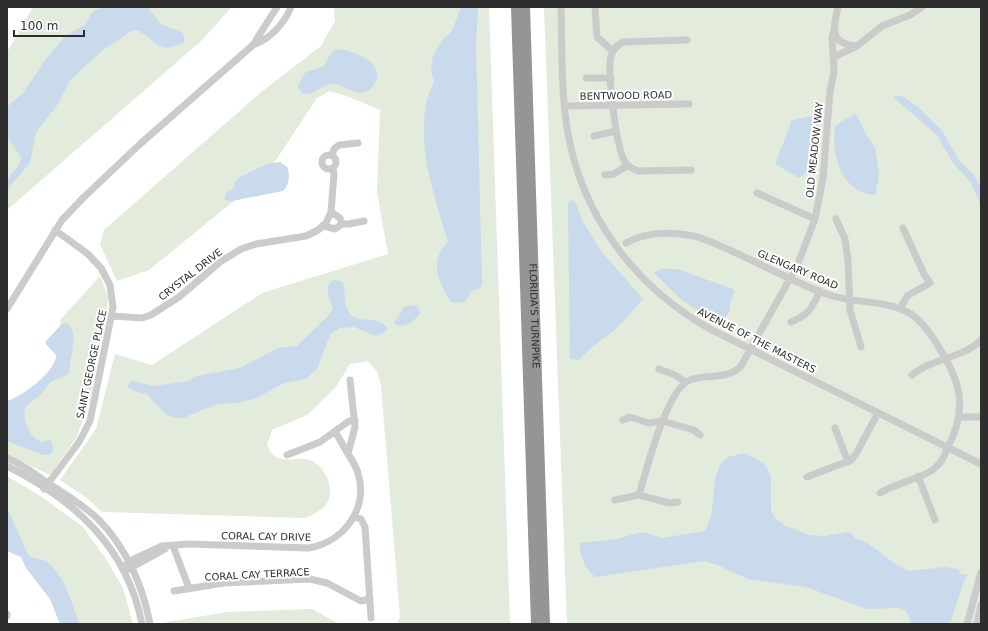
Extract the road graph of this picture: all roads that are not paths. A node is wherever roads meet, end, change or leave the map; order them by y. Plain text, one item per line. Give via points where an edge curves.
1 (277, 7) edge
2 (292, 7) edge
3 (516, 7) edge
4 (525, 7) edge
5 (561, 7) edge
6 (595, 7) edge
7 (838, 7) edge
8 (922, 7) edge
9 (834, 29) junction
10 (687, 40) dead end
11 (253, 45) junction
12 (857, 46) junction
13 (613, 51) junction
14 (834, 57) junction
15 (586, 78) dead end
16 (611, 78) junction
17 (689, 104) dead end
18 (564, 106) junction
19 (612, 106) junction
20 (616, 131) junction
21 (594, 136) dead end
22 (358, 143) dead end
23 (332, 156) junction
24 (628, 165) junction
25 (333, 169) junction
26 (691, 170) dead end
27 (605, 174) dead end
28 (757, 192) dead end
29 (331, 212) junction
30 (815, 218) junction
31 (836, 219) dead end
32 (364, 220) dead end
33 (342, 224) junction
34 (324, 226) junction
35 (903, 228) dead end
36 (55, 230) junction
37 (626, 243) dead end
38 (790, 278) junction
39 (820, 291) junction
40 (851, 300) junction
41 (7, 309) edge
42 (900, 309) junction
43 (112, 316) junction
44 (791, 322) dead end
45 (981, 340) edge
46 (862, 347) dead end
47 (751, 350) junction
48 (946, 358) junction
49 (659, 369) dead end
50 (912, 375) dead end
51 (350, 380) dead end
52 (685, 382) junction
53 (878, 413) junction
54 (960, 417) junction
55 (981, 417) edge
56 (355, 420) junction
57 (623, 420) dead end
58 (662, 421) junction
59 (835, 428) dead end
60 (335, 431) junction
61 (700, 435) dead end
62 (948, 447) junction
63 (348, 454) junction
64 (287, 455) dead end
65 (7, 458) edge
66 (848, 462) junction
67 (981, 464) edge
68 (7, 466) edge
69 (918, 476) junction
70 (807, 477) dead end
71 (47, 486) junction
72 (880, 493) dead end
73 (639, 495) junction
74 (615, 500) dead end
75 (678, 502) dead end
76 (355, 516) junction
77 (935, 520) dead end
78 (172, 546) junction
79 (131, 565) junction
80 (124, 569) junction
81 (981, 572) edge
82 (189, 588) junction
83 (174, 591) dead end
84 (370, 599) junction
85 (981, 604) edge
86 (371, 618) dead end
87 (142, 624) edge
88 (150, 624) edge
89 (536, 624) edge
90 (545, 624) edge
91 (968, 624) edge
92 (977, 624) edge

1 - 11 street
2 - 11 street via 278,28
3 - 89 highway, FLORIDA'S TURNPIKE
4 - 90 highway, FLORIDA'S TURNPIKE
5 - 18 street, AVENUE OF THE MASTERS
6 - 13 street via 597,37
7 - 9 street, OLD MEADOW WAY
8 - 12 street via 910,15 882,26
9 - 12 street via 840,41
9 - 14 street, OLD MEADOW WAY
10 - 13 street via 626,42
11 - 36 street via 129,155 83,198
12 - 14 street
13 - 16 street
14 - 30 street, OLD MEADOW WAY via 823,178
15 - 16 street
16 - 19 street
17 - 19 street, BENTWOOD ROAD
18 - 19 street, BENTWOOD ROAD
18 - 47 street, AVENUE OF THE MASTERS via 570,144 582,184 599,220 617,249 639,275 675,307 704,326
19 - 20 street
20 - 21 street
20 - 24 street
22 - 23 street via 339,145 334,149
23 - 25 street via 337,161
23 - 25 street via 325,156 322,163 326,169
24 - 26 street via 641,171
24 - 27 street via 614,174
25 - 29 street
28 - 30 street
29 - 33 street via 340,218
29 - 34 street
30 - 38 street, OLD MEADOW WAY via 804,251
31 - 40 street via 845,239
32 - 33 street
33 - 34 street, CRYSTAL DRIVE via 335,229
34 - 43 street, CRYSTAL DRIVE via 306,236 256,244 241,250 220,262 179,298 151,315 142,318
35 - 42 street via 930,283 907,296
36 - 41 street
36 - 43 street, SAINT GEORGE PLACE via 88,254 101,268 111,291
37 - 38 street, GLENGARY ROAD via 647,235 693,236
38 - 39 street, GLENGARY ROAD
38 - 47 street, OLD MEADOW WAY
39 - 40 street, GLENGARY ROAD
39 - 44 street via 804,317
40 - 42 street, GLENGARY ROAD via 884,304
40 - 46 street via 851,316
42 - 48 street, GLENGARY ROAD via 911,314 927,328
43 - 71 street, SAINT GEORGE PLACE via 90,421 79,442
45 - 48 street via 977,345
47 - 52 street, OLD MEADOW WAY via 742,366 730,374 694,378
47 - 53 street, AVENUE OF THE MASTERS
48 - 50 street via 919,369
48 - 54 street, GLENGARY ROAD via 958,387
49 - 52 street
51 - 56 street
52 - 58 street via 676,392
53 - 62 street, AVENUE OF THE MASTERS
53 - 66 street via 856,454
54 - 55 street
54 - 62 street, GLENGARY ROAD
56 - 60 street via 349,421
56 - 63 street via 355,431
57 - 58 street via 630,417 649,423
58 - 61 street via 694,430
58 - 73 street
59 - 66 street
60 - 63 street, CORAL CAY DRIVE
60 - 64 street via 308,448
62 - 67 street, AVENUE OF THE MASTERS
62 - 69 street, GLENGARY ROAD via 938,466
63 - 76 street, CORAL CAY DRIVE via 358,471 361,485
65 - 71 street via 25,466
66 - 70 street
68 - 71 street
69 - 72 street, GLENGARY ROAD
69 - 77 street
71 - 79 street via 98,519 117,541
71 - 80 street via 89,521 108,543
73 - 74 street
73 - 75 street via 669,503
76 - 78 street, CORAL CAY DRIVE via 340,535 322,545 310,548 189,544
76 - 84 street via 361,519 366,527
78 - 79 street, CORAL CAY DRIVE
78 - 82 street
79 - 80 street, CORAL CAY DRIVE
79 - 88 street via 144,598
80 - 87 street
81 - 91 street
82 - 83 street, CORAL CAY TERRACE
82 - 84 street, CORAL CAY TERRACE via 224,583 310,579 327,584 361,601
84 - 86 street
85 - 92 street

